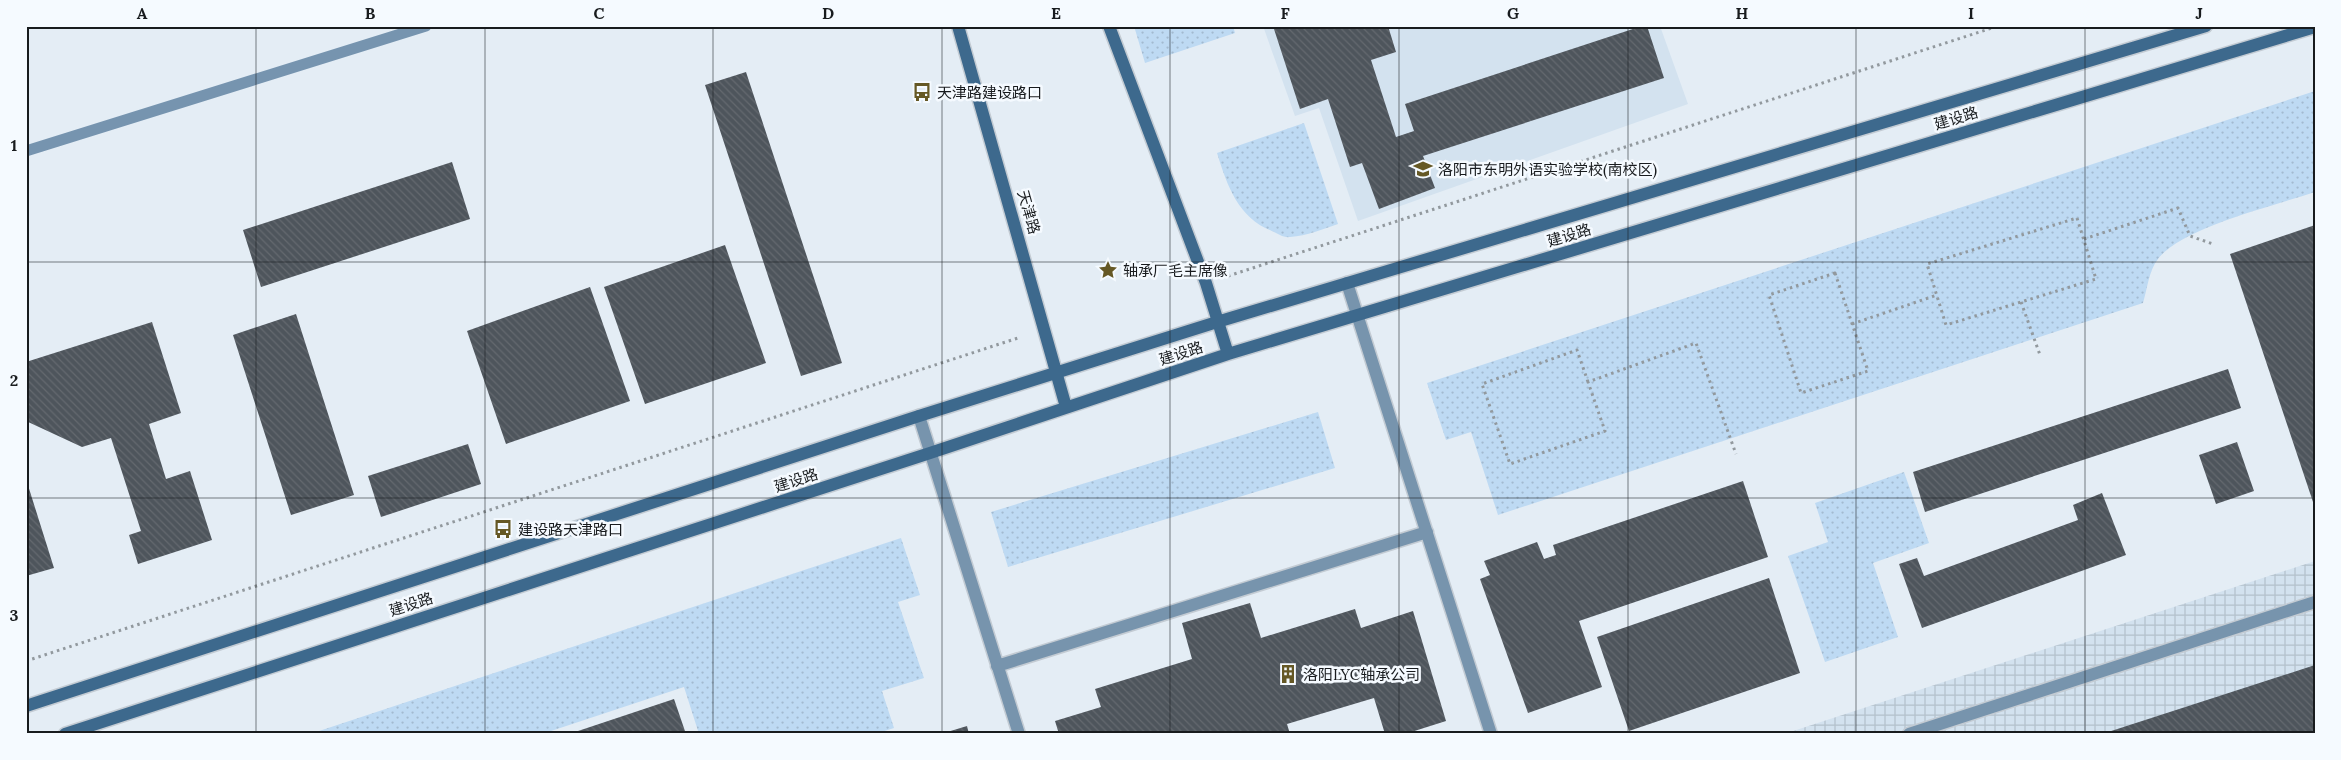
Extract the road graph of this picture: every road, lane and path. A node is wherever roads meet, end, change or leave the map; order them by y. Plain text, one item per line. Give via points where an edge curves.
1 (958, 26) edge
2 (1109, 26) edge
3 (1998, 26) edge
4 (2206, 26) edge
5 (2315, 27) edge
6 (2084, 239) junction
7 (2213, 244) dead end
8 (1206, 283) junction
9 (1347, 283) junction
10 (1937, 295) junction
11 (2022, 302) junction
12 (1359, 315) junction
13 (1217, 322) junction
14 (1852, 324) junction
15 (1046, 329) junction
16 (1228, 354) junction
17 (2040, 355) dead end
18 (1057, 373) junction
19 (1588, 382) junction
20 (1066, 407) junction
21 (920, 416) junction
22 (930, 453) junction
23 (1736, 454) dead end
24 (1427, 532) junction
25 (2315, 602) edge
26 (26, 661) edge
27 (997, 666) junction
28 (26, 706) edge
29 (64, 734) edge
30 (1019, 734) edge
31 (1491, 734) edge
32 (1909, 734) edge

1 - 15 street, 天津路
2 - 8 street
3 - 8 path
4 - 9 street, 建设路
5 - 12 street, 建设路
6 - 7 path via 2178,208 2190,236
6 - 10 path via 2077,218 1927,264
6 - 11 path via 2096,279
8 - 13 street
9 - 12 lane
9 - 13 street, 建设路
10 - 11 path via 1946,325
10 - 14 path
11 - 17 path
12 - 16 street, 建设路
12 - 24 lane
13 - 16 street
13 - 18 street, 建设路
14 - 14 path via 1835,273 1769,296 1801,393 1868,371
15 - 18 street, 天津路
15 - 26 path
16 - 20 street, 建设路
18 - 20 street, 天津路
18 - 21 street, 建设路
19 - 19 path via 1605,431 1510,464 1482,384 1577,350
19 - 23 path via 1696,343
20 - 22 street, 建设路
21 - 22 lane
21 - 28 street, 建设路
22 - 27 lane
22 - 29 street, 建设路
24 - 27 lane
24 - 31 lane
25 - 32 lane
27 - 30 lane

